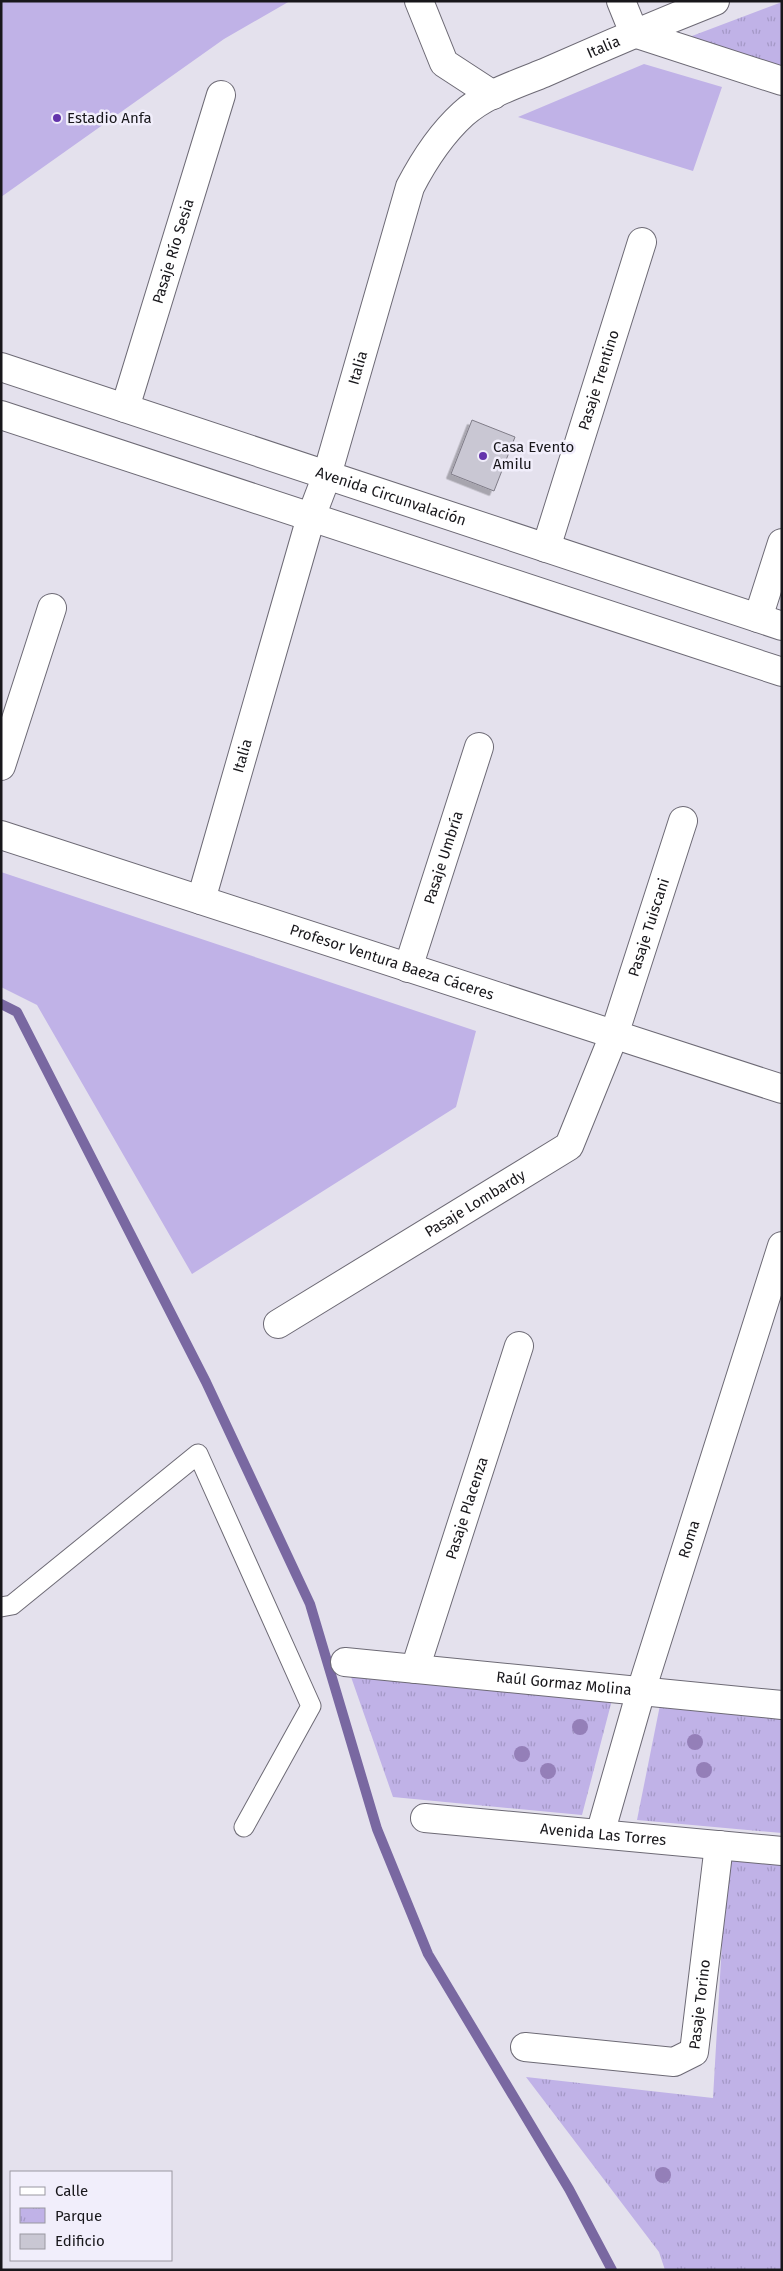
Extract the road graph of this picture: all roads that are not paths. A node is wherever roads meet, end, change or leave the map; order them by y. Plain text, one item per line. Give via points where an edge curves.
1 (419, 1) edge
2 (621, 1) edge
3 (715, 1) edge
4 (634, 33) junction
5 (782, 81) edge
6 (221, 95) dead end
7 (493, 95) junction
8 (642, 242) dead end
9 (1, 367) edge
10 (125, 408) junction
11 (1, 415) edge
12 (327, 475) junction
13 (311, 517) junction
14 (782, 543) edge
15 (546, 548) junction
16 (52, 608) dead end
17 (770, 622) edge
18 (782, 672) edge
19 (479, 747) dead end
20 (1, 766) edge
21 (682, 821) dead end
22 (1, 835) edge
23 (201, 900) junction
24 (408, 968) junction
25 (614, 1035) junction
26 (782, 1089) edge
27 (782, 1246) edge
28 (278, 1324) dead end
29 (519, 1346) dead end
30 (1, 1607) edge
31 (345, 1662) dead end
32 (414, 1669) junction
33 (641, 1691) junction
34 (782, 1705) edge
35 (425, 1818) dead end
36 (244, 1826) dead end
37 (600, 1834) junction
38 (719, 1846) junction
39 (782, 1851) edge
40 (525, 2047) dead end

1 - 7 street via 444,63
2 - 4 street
3 - 4 street, Italia
4 - 5 street
4 - 7 street, Italia
6 - 10 street, Pasaje Río Sesia
7 - 12 street, Italia via 464,113 439,139 410,187
8 - 15 street, Pasaje Trentino
9 - 10 street, Avenida Circunvalación
10 - 12 street, Avenida Circunvalación
11 - 13 street
12 - 13 street, Italia
12 - 15 street, Avenida Circunvalación
13 - 18 street
13 - 23 street, Italia
14 - 17 street
15 - 17 street, Avenida Circunvalación
16 - 20 street
19 - 24 street, Pasaje Umbría
21 - 25 street, Pasaje Tuiscani
22 - 23 street, Profesor Ventura Baeza Cáceres
23 - 24 street, Profesor Ventura Baeza Cáceres
24 - 25 street, Profesor Ventura Baeza Cáceres
25 - 26 street, Profesor Ventura Baeza Cáceres
25 - 28 street, Pasaje Lombardy via 569,1146
27 - 33 street, Roma
29 - 32 street, Pasaje Placenza
30 - 36 lane via 12,1604 198,1454 311,1706
31 - 32 street, Raúl Gormaz Molina
32 - 33 street, Raúl Gormaz Molina
33 - 34 street, Raúl Gormaz Molina
33 - 37 street, Roma
35 - 37 street, Avenida Las Torres
37 - 38 street, Avenida Las Torres
38 - 39 street, Avenida Las Torres
38 - 40 street, Pasaje Torino via 694,2052 674,2062

